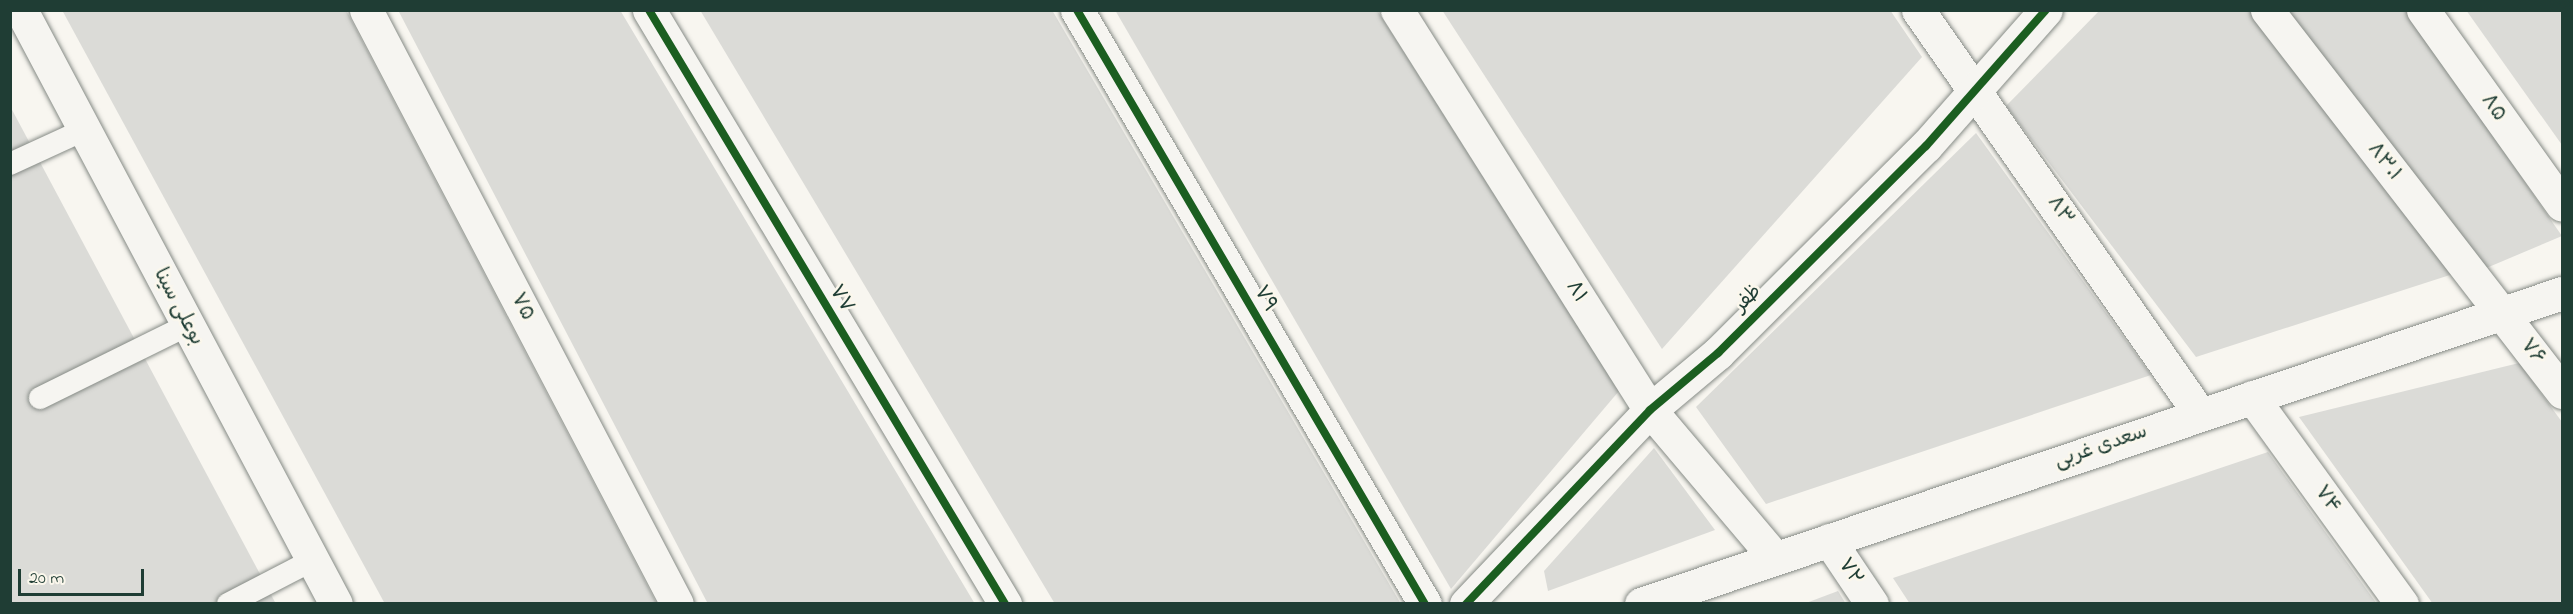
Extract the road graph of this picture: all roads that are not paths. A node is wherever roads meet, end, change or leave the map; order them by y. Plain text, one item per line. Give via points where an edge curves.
1 (21, 10) edge
2 (366, 10) edge
3 (649, 10) edge
4 (1077, 10) edge
5 (1397, 10) edge
6 (1918, 10) edge
7 (2046, 10) edge
8 (2267, 10) edge
9 (2423, 10) edge
10 (1976, 89) junction
11 (84, 130) junction
12 (10, 164) edge
13 (2562, 206) edge
14 (2562, 292) edge
15 (2501, 313) junction
16 (188, 325) junction
17 (2562, 392) edge
18 (2252, 397) junction
19 (40, 398) dead end
20 (1650, 410) junction
21 (2200, 414) junction
22 (1829, 540) junction
23 (1775, 558) junction
24 (313, 560) junction
25 (228, 603) edge
26 (336, 603) edge
27 (677, 603) edge
28 (1005, 603) edge
29 (1425, 603) edge
30 (1466, 603) edge
31 (1641, 603) edge
32 (1872, 603) edge
33 (2403, 603) edge

1 - 11 street, بوعلی سینا
2 - 27 street, ۷۵
3 - 28 street, ۷۷
4 - 29 street, ۷۹
5 - 20 street, ۸۱
6 - 10 street, ۸۳
7 - 10 street, ظفر
8 - 15 street, ۸۳.۱
9 - 13 street, ۸۵
10 - 20 street, ظفر via 1926,146 1718,353
10 - 21 street, ۸۳
11 - 12 lane
11 - 16 street, بوعلی سینا
14 - 15 street, سعدی غربی
15 - 17 street, ۷۶
15 - 18 street, سعدی غربی
16 - 19 lane
16 - 24 street, بوعلی سینا
18 - 21 street, سعدی غربی
18 - 33 street, ۷۴
20 - 23 street, ۸۱
20 - 30 street, ظفر
21 - 22 street, سعدی غربی
22 - 23 street, سعدی غربی
22 - 32 street, ۷۲
23 - 31 street, سعدی غربی
24 - 25 lane
24 - 26 street, بوعلی سینا

